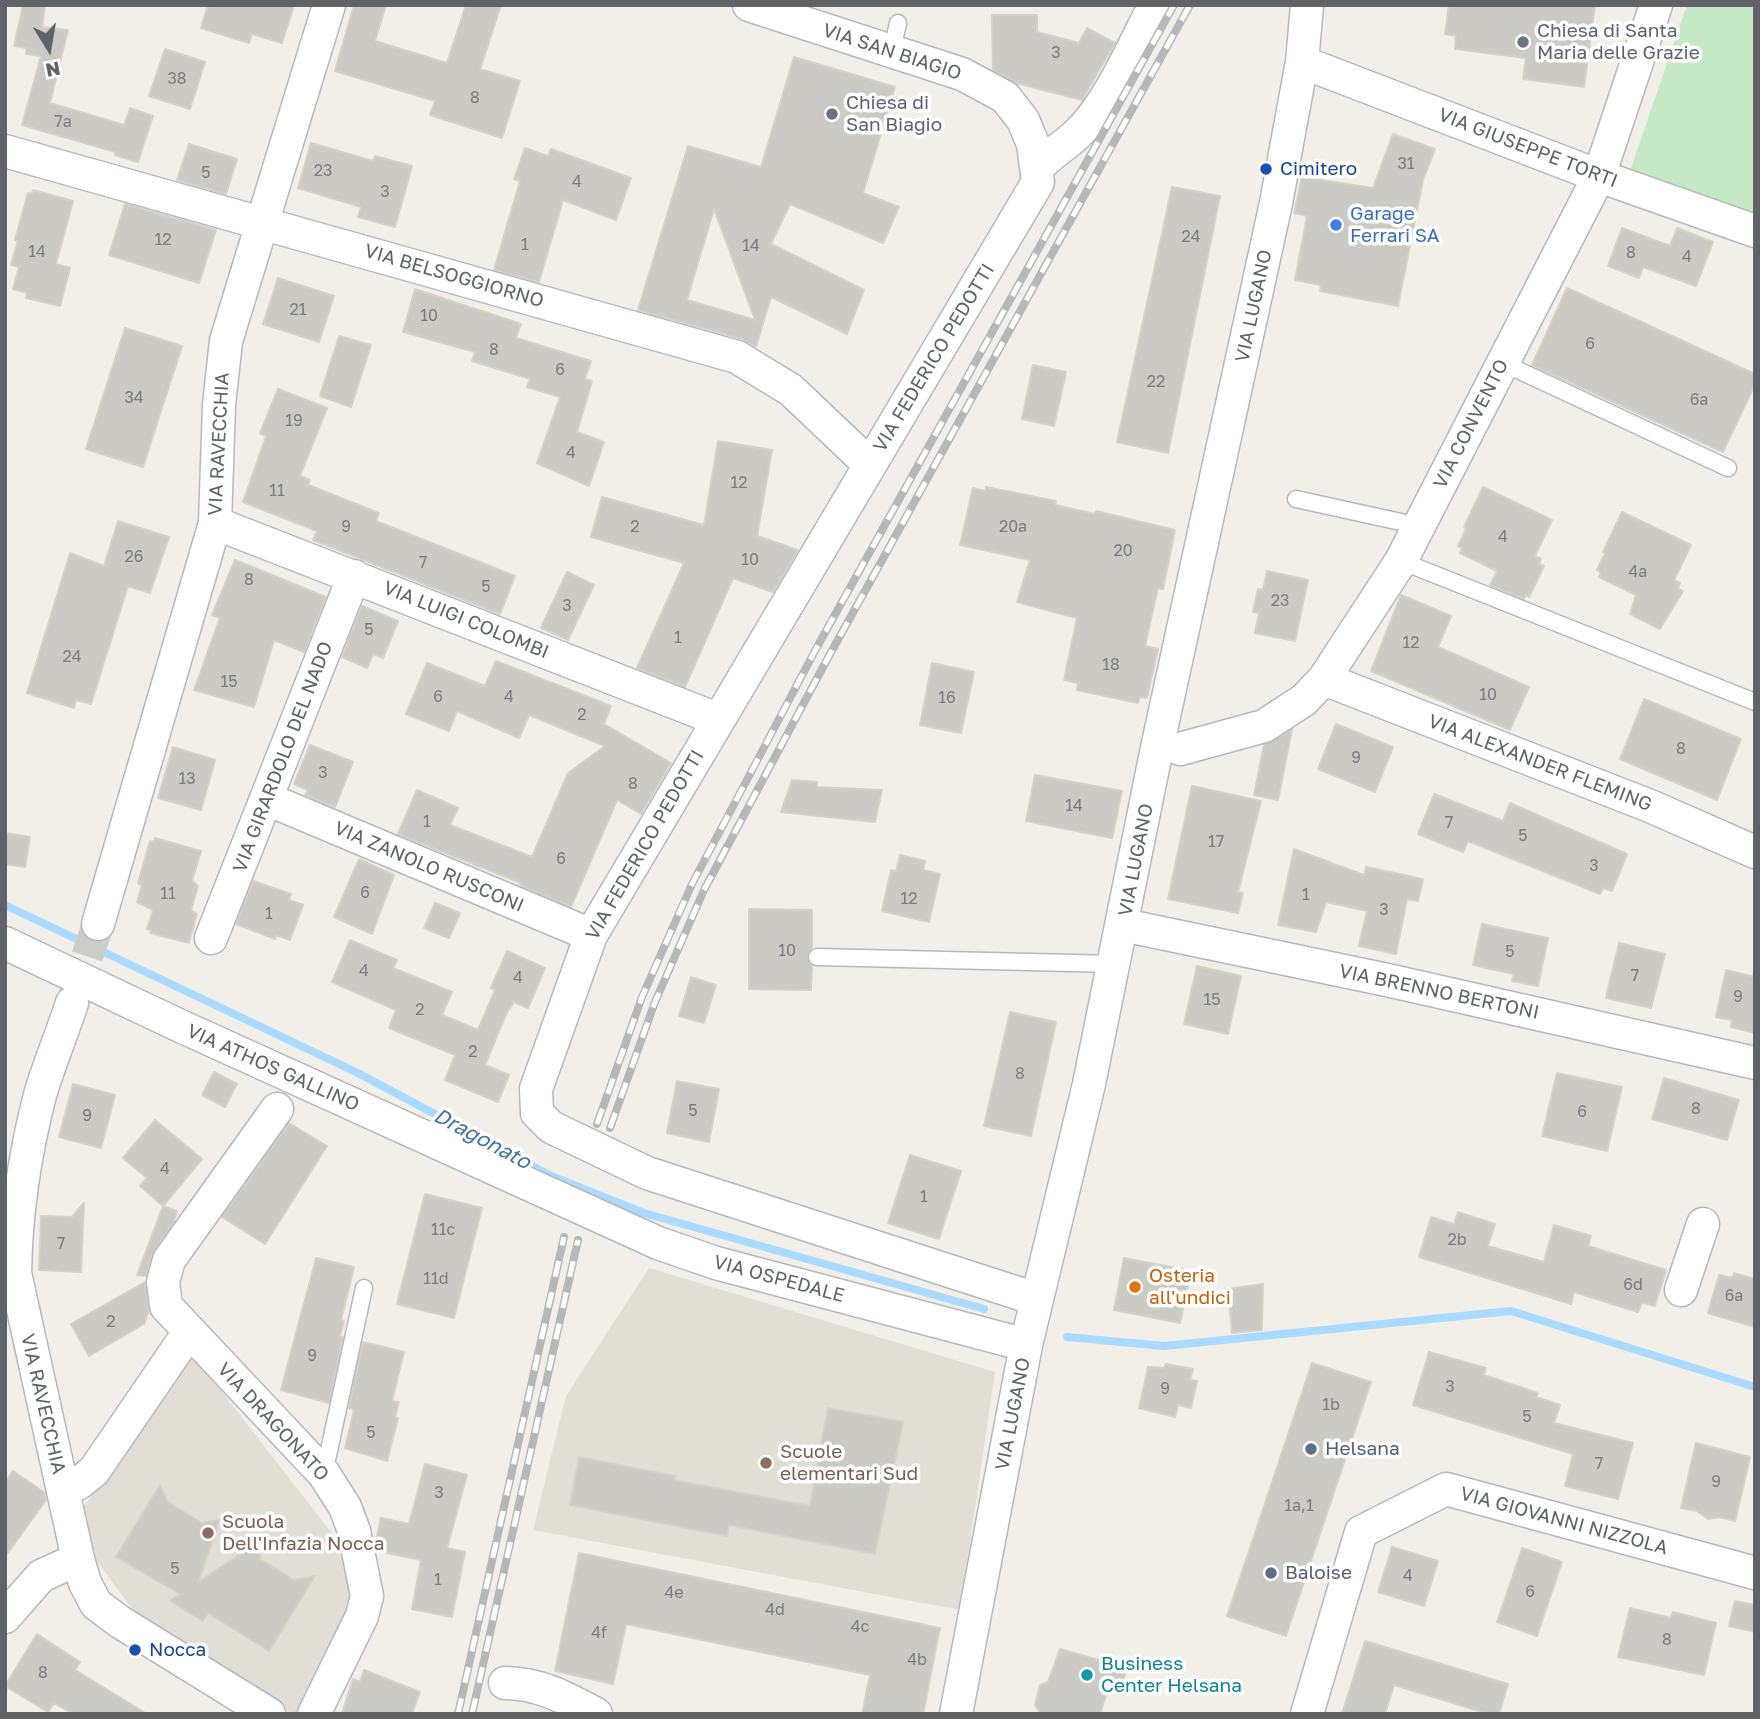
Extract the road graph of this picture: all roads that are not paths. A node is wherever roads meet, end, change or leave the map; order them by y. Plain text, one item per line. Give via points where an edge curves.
1 (329, 5) edge
2 (749, 5) edge
3 (1155, 5) edge
4 (1307, 5) edge
5 (1656, 5) edge
6 (1302, 62) junction
7 (5, 151) edge
8 (1038, 168) junction
9 (1599, 176) junction
10 (261, 221) junction
11 (1755, 231) edge
12 (1503, 363) junction
13 (870, 464) junction
14 (1728, 468) dead end
15 (1296, 499) dead end
16 (215, 523) junction
17 (1419, 526) junction
18 (1401, 561) junction
19 (354, 576) junction
20 (1324, 679) junction
21 (1755, 702) edge
22 (717, 719) junction
23 (1180, 749) dead end
24 (267, 799) junction
25 (1755, 852) edge
26 (98, 924) tunnel mouth
27 (1123, 925) junction
28 (591, 936) junction
29 (211, 938) dead end
30 (5, 943) edge
31 (817, 957) dead end
32 (1115, 964) junction
33 (72, 1003) tunnel mouth
34 (1755, 1063) edge
35 (277, 1109) dead end
36 (541, 1190) joint
37 (1703, 1224) dead end
38 (364, 1288) dead end
39 (1681, 1290) dead end
40 (1036, 1299) junction
41 (189, 1332) junction
42 (1026, 1345) junction
43 (324, 1474) junction
44 (63, 1490) junction
45 (78, 1559) junction
46 (1755, 1573) edge
47 (5, 1617) edge
48 (505, 1683) dead end
49 (269, 1714) edge
50 (314, 1714) edge
51 (596, 1714) edge
52 (956, 1714) edge
53 (1307, 1714) edge

1 - 10 street, VIA RAVECCHIA
2 - 8 street, VIA SAN BIAGIO via 895,37 1005,97 1023,120
3 - 8 street, VIA FEDERICO PEDOTTI via 1099,106 1075,136 1049,153
4 - 6 street, VIA LUGANO
5 - 9 street, VIA CONVENTO
6 - 9 street, VIA GIUSEPPE TORTI
6 - 27 street, VIA LUGANO
7 - 10 street, VIA BELSOGGIORNO
8 - 13 street, VIA FEDERICO PEDOTTI via 1034,191
9 - 11 street, VIA GIUSEPPE TORTI
9 - 12 street, VIA CONVENTO
10 - 13 street, VIA BELSOGGIORNO via 737,357 791,390
10 - 16 street, VIA RAVECCHIA via 226,341
12 - 14 lane
12 - 17 street, VIA CONVENTO
13 - 22 street, VIA FEDERICO PEDOTTI
15 - 17 lane
16 - 19 street, VIA LUIGI COLOMBI
16 - 26 street, VIA RAVECCHIA
17 - 18 street, VIA CONVENTO
18 - 20 street, VIA CONVENTO
18 - 21 lane
19 - 22 street, VIA LUIGI COLOMBI
19 - 24 street, VIA GIRARDOLO DEL NADO
20 - 23 street, VIA CONVENTO via 1290,712 1264,726
20 - 25 street, VIA ALEXANDER FLEMING via 1650,806
22 - 28 street, VIA FEDERICO PEDOTTI
24 - 28 street, VIA ZANOLO RUSCONI
24 - 29 street, VIA GIRARDOLO DEL NADO
27 - 32 street, VIA LUGANO
27 - 34 street, VIA BRENNO BERTONI
28 - 40 street, VIA FEDERICO PEDOTTI via 536,1089 537,1113 551,1127 647,1173
30 - 36 street, VIA ATHOS GALLINO
31 - 32 lane
32 - 40 street, VIA LUGANO
33 - 44 street, VIA RAVECCHIA via 40,1095 16,1230 15,1273
35 - 41 street, VIA DRAGONATO via 169,1260 163,1282 166,1306
36 - 42 street, VIA OSPEDALE via 658,1243 716,1263
37 - 39 street
38 - 43 lane
40 - 42 street, VIA LUGANO
41 - 43 street, VIA DRAGONATO
41 - 44 street via 94,1471
42 - 52 street, VIA LUGANO
43 - 50 street, VIA DRAGONATO via 354,1531 367,1596 362,1616
44 - 45 street, VIA RAVECCHIA
45 - 47 street via 41,1576
45 - 49 street, VIA RAVECCHIA via 96,1604
46 - 53 street, VIA GIOVANNI NIZZOLA via 1446,1489 1361,1532
48 - 51 street via 524,1683 559,1694

